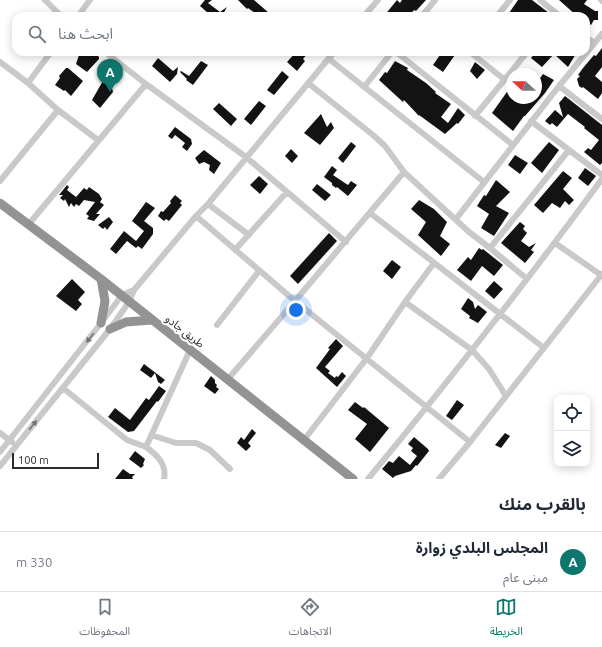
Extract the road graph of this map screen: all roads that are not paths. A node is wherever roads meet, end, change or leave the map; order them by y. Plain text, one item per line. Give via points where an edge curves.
1 (45, 0) edge
2 (90, 0) edge
3 (378, 0) edge
4 (435, 0) edge
5 (510, 0) edge
6 (540, 0) edge
7 (57, 12) edge
8 (81, 12) edge
9 (368, 12) edge
10 (426, 12) edge
11 (500, 12) edge
12 (554, 12) edge
13 (602, 34) edge
14 (590, 40) edge
15 (594, 43) junction
16 (590, 48) edge
17 (48, 56) edge
18 (110, 56) edge
19 (331, 56) edge
20 (389, 56) edge
21 (401, 56) edge
22 (475, 56) edge
23 (524, 56) edge
24 (584, 56) edge
25 (328, 59) junction
26 (0, 62) edge
27 (505, 80) junction
28 (28, 83) junction
29 (308, 83) junction
30 (146, 84) junction
31 (560, 86) junction
32 (364, 87) junction
33 (58, 110) junction
34 (602, 110) edge
35 (476, 116) junction
36 (600, 117) edge
37 (531, 121) junction
38 (98, 140) junction
39 (513, 145) junction
40 (569, 150) junction
41 (246, 157) junction
42 (404, 172) junction
43 (602, 175) edge
44 (602, 179) edge
45 (0, 181) edge
46 (484, 182) junction
47 (287, 192) junction
48 (0, 204) edge
49 (208, 204) junction
50 (370, 213) junction
51 (196, 216) junction
52 (456, 219) junction
53 (28, 225) junction
54 (249, 235) junction
55 (346, 242) junction
56 (555, 243) junction
57 (490, 248) junction
58 (236, 250) junction
59 (434, 263) junction
60 (259, 271) junction
61 (601, 275) edge
62 (101, 279) junction
63 (527, 279) junction
64 (134, 290) junction
65 (122, 296) junction
66 (130, 302) junction
67 (296, 302) junction
68 (405, 302) junction
69 (500, 314) junction
70 (151, 320) junction
71 (101, 324) junction
72 (217, 325) dead end
73 (110, 329) junction
74 (544, 348) junction
75 (190, 350) junction
76 (472, 350) junction
77 (367, 358) junction
78 (228, 380) junction
79 (63, 388) junction
80 (506, 396) junction
81 (427, 408) junction
82 (0, 433) edge
83 (151, 435) junction
84 (10, 440) junction
85 (304, 440) junction
86 (470, 442) junction
87 (17, 445) junction
88 (146, 447) junction
89 (0, 452) edge
90 (0, 466) edge
91 (230, 469) dead end
92 (164, 479) edge
93 (353, 479) edge
94 (368, 479) edge
95 (439, 479) edge

1 - 7 street
2 - 8 street
3 - 9 street
4 - 10 street
5 - 11 street
6 - 12 street
13 - 15 street
14 - 15 street
15 - 16 street
17 - 28 street
18 - 30 street
19 - 25 street
20 - 32 street
21 - 35 street
22 - 27 street
23 - 27 street
24 - 31 street
25 - 29 street
25 - 32 street
26 - 28 street
27 - 35 street
28 - 33 street
29 - 41 street
29 - 42 street via 385,146
30 - 38 street
30 - 41 street
31 - 36 street
31 - 37 street
32 - 46 street
33 - 38 street
33 - 45 street
34 - 36 street
35 - 39 street
37 - 39 street
37 - 40 street
38 - 53 street
39 - 46 street
40 - 43 street
40 - 57 street
41 - 47 street
41 - 49 street
42 - 50 street
42 - 52 street
44 - 56 street
46 - 52 street
47 - 54 street
47 - 55 street
48 - 53 highway, طريق جادو
49 - 51 street
49 - 54 street
50 - 55 street
50 - 59 street
51 - 58 street
51 - 64 street
52 - 57 street
53 - 62 highway, طريق جادو
54 - 58 street
55 - 67 street
56 - 61 street
56 - 63 street
57 - 63 street
58 - 60 street
59 - 68 street
59 - 69 street
60 - 67 street
60 - 72 street
61 - 74 street
62 - 65 highway, طريق جادو
62 - 71 highway via 105,301
63 - 69 street
64 - 65 street
64 - 66 street
65 - 66 highway, طريق جادو
65 - 71 street
66 - 70 highway, طريق جادو
66 - 73 street
67 - 77 street
67 - 78 street
68 - 76 street
68 - 77 street
69 - 74 street
69 - 76 street
70 - 73 highway via 126,322
70 - 75 highway, طريق جادو
71 -> 84 street
73 - 79 street
74 - 80 street
75 - 78 highway, طريق جادو
75 - 83 street
76 - 80 street
76 - 81 street
77 - 81 street
77 - 85 street
78 - 85 highway, طريق جادو
87 -> 79 street
79 - 88 street via 127,440
80 - 86 street
81 - 86 street
81 - 94 street
82 - 84 street
83 - 88 street
83 - 91 street via 176,443 196,442 210,450
84 - 87 street
84 - 89 street
85 - 93 highway, طريق جادو
86 - 95 street
87 - 90 street
88 - 92 street via 159,457 164,466

